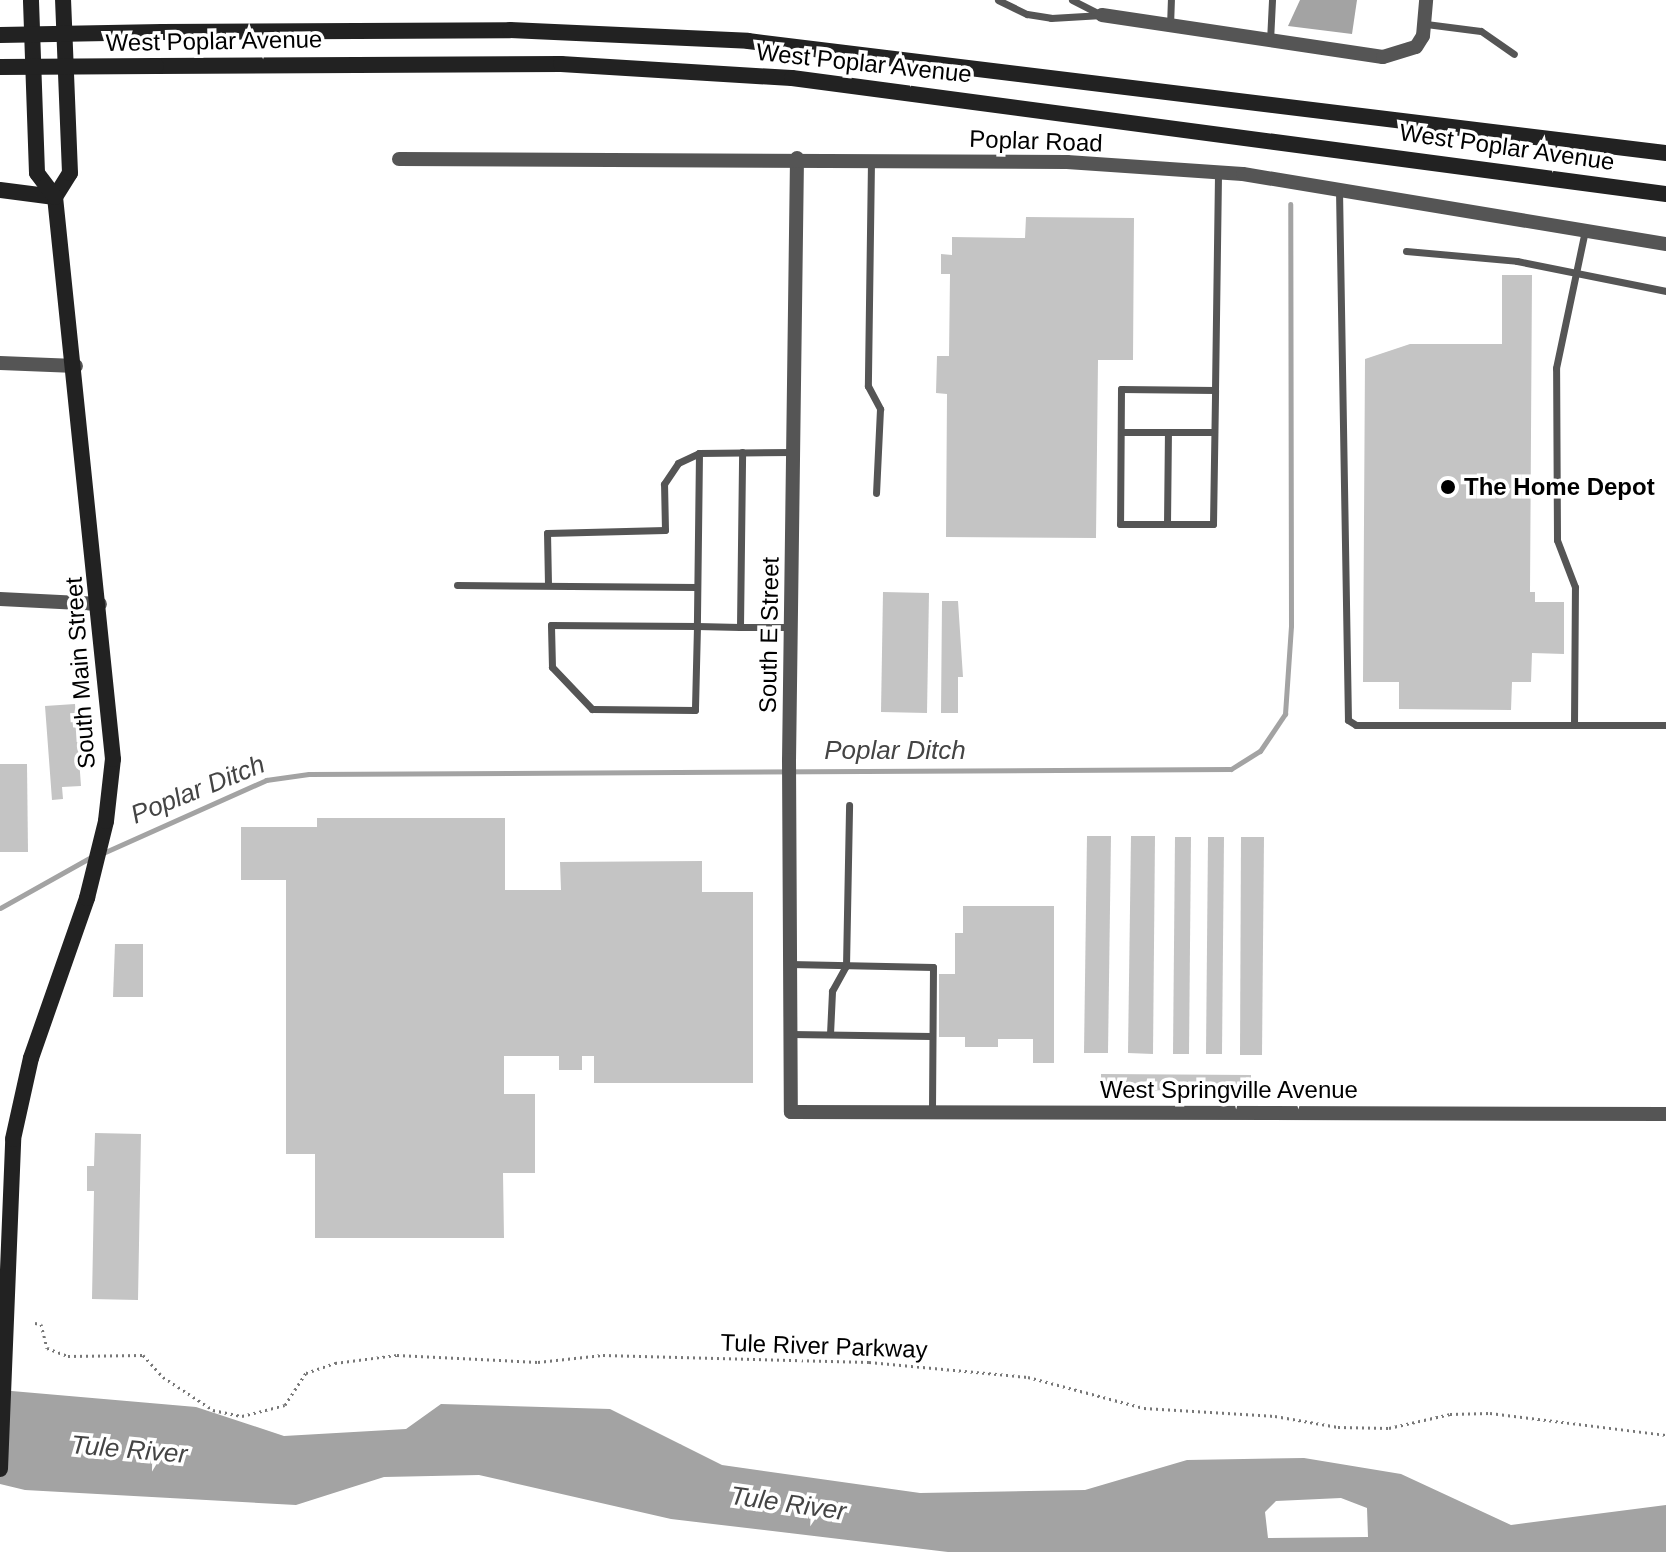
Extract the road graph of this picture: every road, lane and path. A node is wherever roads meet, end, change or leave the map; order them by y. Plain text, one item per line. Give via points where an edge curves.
1 (31, 0) edge
2 (63, 0) edge
3 (998, 0) edge
4 (1072, 0) edge
5 (1171, 0) edge
6 (1272, 0) edge
7 (1426, 0) edge
8 (1102, 15) junction
9 (1426, 24) junction
10 (1170, 26) junction
11 (0, 35) edge
12 (1270, 41) junction
13 (1514, 54) dead end
14 (0, 67) edge
15 (1666, 153) edge
16 (797, 158) junction
17 (399, 159) dead end
18 (871, 159) junction
19 (1218, 172) junction
20 (1339, 189) junction
21 (0, 190) edge
22 (1666, 194) edge
23 (55, 197) junction
24 (1585, 230) junction
25 (1666, 244) edge
26 (1406, 251) dead end
27 (1576, 273) junction
28 (1666, 291) edge
29 (0, 363) edge
30 (76, 366) junction
31 (1215, 390) junction
32 (1121, 432) junction
33 (1168, 432) junction
34 (1214, 432) junction
35 (742, 452) junction
36 (793, 452) junction
37 (699, 453) junction
38 (876, 493) dead end
39 (1167, 524) junction
40 (548, 584) junction
41 (457, 585) dead end
42 (697, 587) junction
43 (0, 599) edge
44 (100, 604) junction
45 (697, 626) junction
46 (740, 627) junction
47 (791, 627) junction
48 (1574, 725) junction
49 (1666, 725) edge
50 (849, 805) dead end
51 (790, 964) junction
52 (846, 966) junction
53 (791, 1034) junction
54 (830, 1034) junction
55 (931, 1036) junction
56 (791, 1112) joint
57 (932, 1112) junction
58 (1666, 1114) edge
59 (3, 1208) edge
60 (2, 1293) edge
61 (35, 1323) dead end
62 (1666, 1435) edge
63 (0, 1469) edge

1 - 23 main road, South Main Street via 37,173
2 - 23 main road, South Main Street via 70,173
3 - 8 lane via 1051,18
4 - 8 lane
5 - 10 lane
6 - 12 lane
7 - 9 street
8 - 10 street
9 - 12 street via 1416,47 1383,57
9 - 13 lane via 1481,31
10 - 12 street
11 - 15 main road, West Poplar Avenue, bridge via 510,30 733,40
14 - 22 main road, West Poplar Avenue, bridge via 561,64 792,78
16 - 17 street, Poplar Road
16 - 18 street, Poplar Road
16 - 36 street, South E Street
18 - 19 street, Poplar Road via 1067,162
18 - 38 lane via 868,386 880,409
19 - 20 street, Poplar Road
19 - 31 lane
20 - 24 street, Poplar Road
20 - 48 lane via 1348,720 1356,725
21 - 23 main road
23 - 30 main road, South Main Street
24 - 25 street, Poplar Road
24 - 27 lane
26 - 27 lane via 1517,261
27 - 28 lane
27 - 48 lane via 1556,368 1557,540 1575,587
29 - 30 street
30 - 44 main road, South Main Street
31 - 32 lane via 1121,389
31 - 34 lane
32 - 33 lane
32 - 39 lane via 1120,524
33 - 34 lane
33 - 39 lane
34 - 39 lane via 1213,524
35 - 36 lane
35 - 37 lane
35 - 46 lane
36 - 47 street, South E Street
37 - 40 lane via 678,463 664,484 665,530 547,533
37 - 42 lane
40 - 41 lane
40 - 42 lane
42 - 45 lane
43 - 44 street
44 - 59 main road, South Main Street via 113,742 106,821 87,898 18,1105
45 - 45 lane via 551,625 552,667 592,709 695,710
45 - 46 lane
46 - 47 lane
47 - 51 street, South E Street
48 - 49 lane
50 - 52 lane
51 - 52 lane
51 - 53 street, South E Street
52 - 54 lane via 832,991
52 - 55 lane via 933,967
53 - 54 lane
53 - 56 street, South E Street
54 - 55 lane
55 - 57 lane
56 - 57 street, West Springville Avenue
57 - 58 street, West Springville Avenue
59 - 60 main road, South Main Street
60 - 63 main road, South Main Street
61 - 62 path, Tule River Parkway via 41,1324 47,1348 68,1356 143,1355 163,1377 213,1410 242,1416 285,1405 306,1373 335,1363 397,1355 538,1362 603,1355 869,1362 1028,1377 1144,1408 1275,1416 1338,1427 1389,1428 1450,1414 1490,1413

